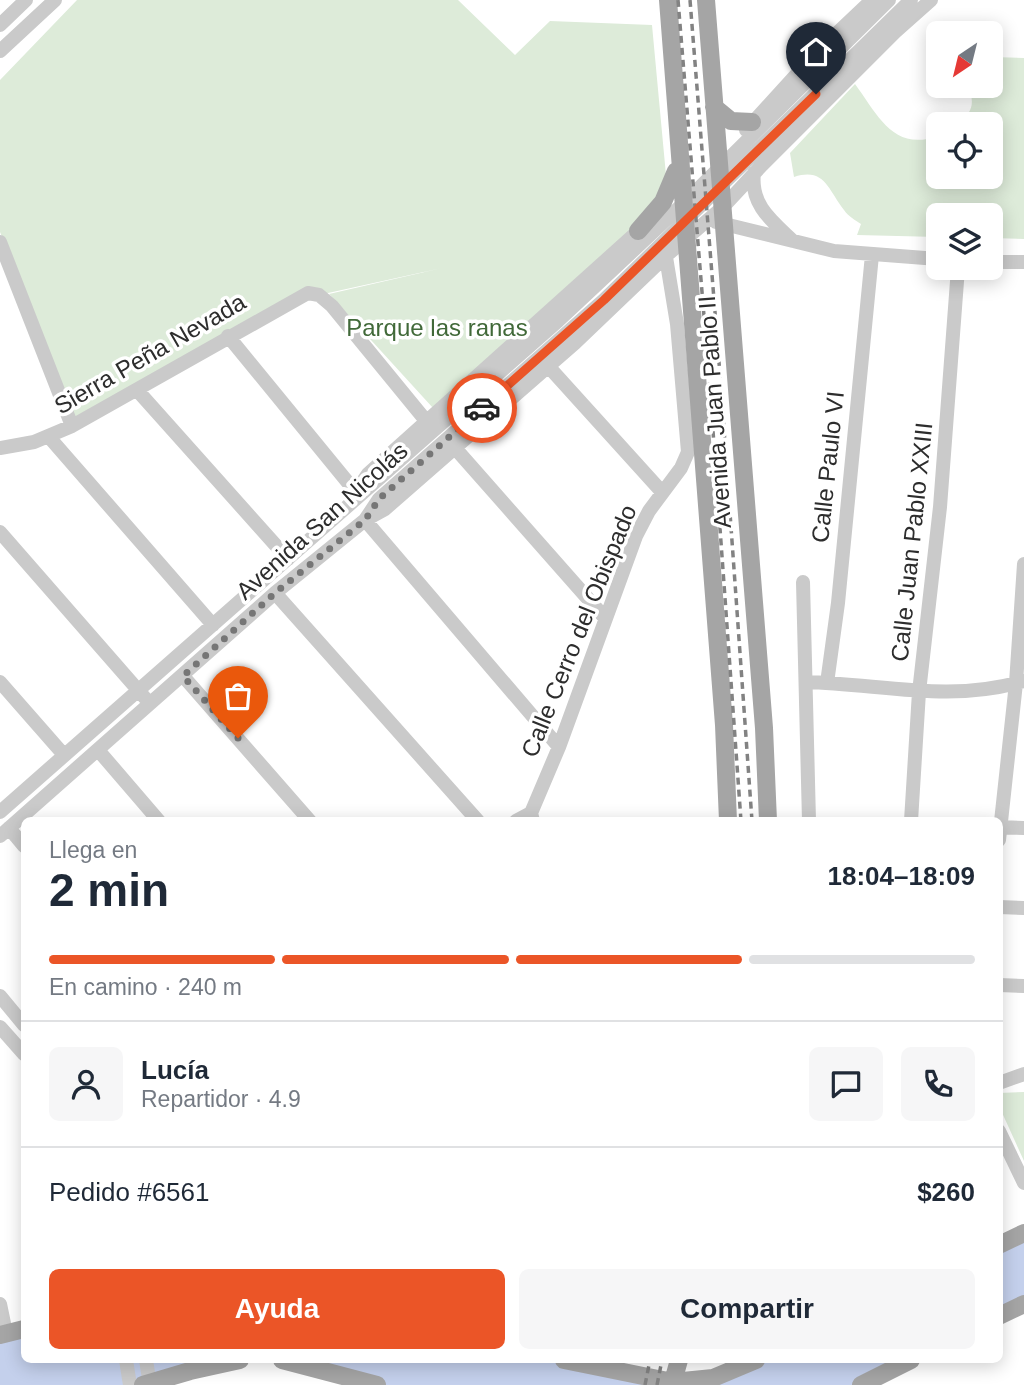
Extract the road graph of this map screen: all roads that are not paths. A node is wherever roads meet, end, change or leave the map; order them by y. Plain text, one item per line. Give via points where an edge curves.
1 (26, 0) edge
2 (55, 0) edge
3 (667, 0) edge
4 (706, 0) edge
5 (872, 0) edge
6 (889, 0) edge
7 (911, 0) edge
8 (931, 0) edge
9 (0, 25) edge
10 (0, 51) edge
11 (714, 107) junction
12 (752, 122) junction
13 (740, 137) junction
14 (720, 160) junction
15 (678, 161) junction
16 (758, 169) junction
17 (681, 199) junction
18 (718, 217) junction
19 (644, 226) junction
20 (686, 239) junction
21 (0, 242) edge
22 (794, 242) junction
23 (667, 255) junction
24 (872, 256) junction
25 (926, 259) edge
26 (1003, 262) edge
27 (1024, 262) edge
28 (957, 280) edge
29 (228, 336) junction
30 (548, 366) junction
31 (137, 390) junction
32 (427, 422) junction
33 (72, 426) junction
34 (49, 437) junction
35 (0, 448) edge
36 (455, 448) junction
37 (375, 492) junction
38 (662, 492) junction
39 (359, 496) junction
40 (365, 520) junction
41 (0, 532) edge
42 (288, 559) junction
43 (1024, 565) edge
44 (803, 582) dead end
45 (1023, 583) edge
46 (275, 593) junction
47 (605, 618) junction
48 (213, 625) junction
49 (183, 676) junction
50 (0, 682) edge
51 (806, 682) junction
52 (827, 682) junction
53 (1020, 682) edge
54 (138, 691) junction
55 (919, 692) junction
56 (150, 704) junction
57 (1017, 746) edge
58 (559, 747) junction
59 (98, 750) junction
60 (64, 755) junction
61 (0, 812) edge
62 (22, 817) edge
63 (156, 817) edge
64 (306, 817) edge
65 (474, 817) edge
66 (532, 817) edge
67 (728, 817) edge
68 (768, 817) edge
69 (809, 817) edge
70 (911, 817) edge
71 (21, 818) edge
72 (1003, 818) edge
73 (1024, 828) edge
74 (5, 832) edge
75 (1003, 833) edge
76 (21, 844) edge
77 (1003, 907) edge
78 (1024, 908) edge
79 (1003, 985) edge
80 (1024, 986) edge
81 (0, 996) edge
82 (21, 1021) edge
83 (0, 1027) edge
84 (21, 1051) edge
85 (1024, 1074) edge
86 (1003, 1082) edge
87 (1003, 1139) edge
88 (1024, 1183) edge
89 (1024, 1233) edge
90 (1003, 1243) edge
91 (0, 1304) edge
92 (1024, 1304) edge
93 (1003, 1314) edge
94 (21, 1330) edge
95 (3, 1334) edge
96 (129, 1363) edge
97 (226, 1363) edge
98 (293, 1363) edge
99 (574, 1363) edge
100 (678, 1363) edge
101 (749, 1363) edge
102 (905, 1363) edge
103 (597, 1370) edge
104 (633, 1375) edge
105 (142, 1378) edge
106 (709, 1381) edge
107 (673, 1383) edge
108 (377, 1385) edge
109 (861, 1385) edge

1 - 9 street
2 - 10 street
3 - 15 main road, Avenida Juan Pablo II
4 - 11 main road, Avenida Juan Pablo II
5 - 12 street
6 - 37 street, Avenida San Nicolás via 687,201
7 - 37 street, Avenida San Nicolás via 604,300
8 - 16 street
11 - 12 main road via 731,121
11 - 14 main road, Avenida Juan Pablo II
12 - 13 street
13 - 14 street
13 - 16 street via 744,156
14 - 17 street
14 - 18 main road, Avenida Juan Pablo II
15 - 17 main road, Avenida Juan Pablo II
15 - 19 main road via 669,191
16 - 18 street
16 - 22 street via 754,192 762,210
17 - 18 street
17 - 19 street
17 - 20 main road, Avenida Juan Pablo II
18 - 20 street
18 - 22 street
18 - 68 main road, Avenida Juan Pablo II via 764,728
19 - 23 street, Calle Cerro del Obispado
19 - 32 street
20 - 23 street
20 - 67 main road, Avenida Juan Pablo II
21 - 33 street
22 - 24 street
23 - 30 street
23 - 38 street, Calle Cerro del Obispado via 688,452
24 - 25 street
24 - 52 street, Calle Paulo VI
26 - 27 street
28 - 55 street, Calle Juan Pablo XXIII via 940,508
29 - 31 street, Sierra Peña Nevada
29 - 32 street, Sierra Peña Nevada via 299,297 319,295
29 - 39 street
30 - 36 street
30 - 38 street
31 - 33 street, Sierra Peña Nevada
31 - 42 street
32 - 39 street via 363,480
33 - 34 street, Sierra Peña Nevada
34 - 35 street, Sierra Peña Nevada
34 - 48 street
36 - 40 street via 385,509
36 - 47 street
37 - 39 street, Avenida San Nicolás
37 - 40 street, Avenida San Nicolás
38 - 47 street, Calle Cerro del Obispado via 636,536
39 - 42 street, Avenida San Nicolás
40 - 46 street, Avenida San Nicolás
40 - 58 street
41 - 54 street
42 - 48 street, Avenida San Nicolás
43 - 45 street
44 - 51 street
45 - 53 street
46 - 49 street, Avenida San Nicolás
46 - 65 street
47 - 58 street, Calle Cerro del Obispado
48 - 54 street, Avenida San Nicolás
49 - 56 street, Avenida San Nicolás
49 - 64 street
50 - 60 street
51 - 52 street
51 - 69 street
52 - 55 street
53 - 55 street via 983,691
53 - 57 street
54 - 56 street
54 - 60 street, Avenida San Nicolás
55 - 70 street, Calle Juan Pablo XXIII
56 - 59 street, Avenida San Nicolás
57 - 72 street
58 - 66 street, Calle Cerro del Obispado
59 - 62 street, Avenida San Nicolás
59 - 63 street
60 - 61 street, Avenida San Nicolás
71 - 74 street, Avenida San Nicolás
73 - 75 street
74 - 76 street
77 - 78 street
79 - 80 street
81 - 82 street
83 - 84 street
85 - 86 street
87 - 88 street
89 - 90 main road
91 - 95 street
92 - 93 main road
94 - 95 main road
96 - 105 street
97 - 105 main road
98 - 108 main road
99 - 103 main road
100 - 107 main road
101 - 106 main road
102 - 109 main road
103 - 104 main road
104 - 107 main road
106 - 107 main road

